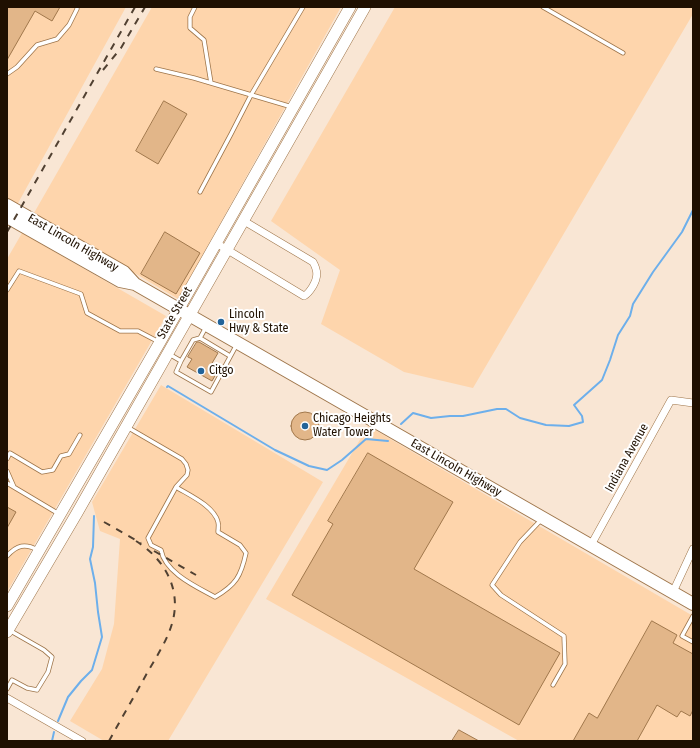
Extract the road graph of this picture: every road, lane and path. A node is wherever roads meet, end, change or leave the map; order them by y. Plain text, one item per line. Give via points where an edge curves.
1 (77, 7) edge
2 (195, 7) edge
3 (303, 7) edge
4 (350, 7) edge
5 (365, 7) edge
6 (543, 7) edge
7 (623, 53) dead end
8 (156, 68) dead end
9 (7, 74) edge
10 (211, 83) junction
11 (251, 95) junction
12 (293, 107) junction
13 (200, 192) dead end
14 (7, 205) edge
15 (7, 217) edge
16 (244, 221) junction
17 (216, 243) junction
18 (227, 250) junction
19 (135, 284) junction
20 (7, 290) edge
21 (184, 312) junction
22 (207, 326) junction
23 (200, 338) junction
24 (160, 342) junction
25 (237, 343) junction
26 (168, 353) junction
27 (230, 356) junction
28 (181, 361) junction
29 (693, 403) edge
30 (126, 427) junction
31 (80, 435) dead end
32 (7, 459) edge
33 (7, 471) edge
34 (7, 483) edge
35 (14, 487) junction
36 (176, 488) junction
37 (60, 515) junction
38 (543, 518) junction
39 (591, 545) junction
40 (693, 549) edge
41 (39, 551) junction
42 (7, 556) edge
43 (673, 592) junction
44 (693, 604) edge
45 (7, 606) edge
46 (693, 616) edge
47 (8, 631) edge
48 (693, 642) edge
49 (553, 685) dead end
50 (7, 688) edge
51 (7, 698) edge
52 (82, 741) edge

1 - 9 lane via 69,25 57,39 37,45
2 - 10 lane via 190,17 190,28 204,40
3 - 11 lane
4 - 12 street, State Street
5 - 16 street, State Street
6 - 7 lane
8 - 10 lane
10 - 11 lane
11 - 12 lane
11 - 13 lane
12 - 17 street, State Street
14 - 19 main road, East Lincoln Highway via 124,272
15 - 19 main road, East Lincoln Highway via 120,281
16 - 18 street, State Street
16 - 18 street via 313,262 317,278 308,294 304,296
17 - 18 street
17 - 21 street, State Street
18 - 21 street, State Street
19 - 21 main road, East Lincoln Highway
20 - 24 lane via 19,271 81,294 87,313 120,331 138,331
21 - 22 main road, East Lincoln Highway
21 - 24 street, State Street
21 - 26 street, State Street
22 - 23 lane
22 - 25 main road, East Lincoln Highway
23 - 27 lane
23 - 28 lane via 193,340
24 - 37 street, State Street
25 - 27 lane
25 - 38 main road, East Lincoln Highway
26 - 28 lane
26 - 30 street, State Street
27 - 28 lane via 211,392 176,372
29 - 39 street, Indiana Avenue via 672,400
30 - 36 lane via 182,459 188,470 187,475
30 - 47 street, State Street
31 - 32 lane via 69,454 61,456 53,470 42,472 10,453
33 - 35 lane
34 - 35 lane
35 - 37 lane
36 - 36 lane via 148,538 152,545 160,550 170,568 215,597 234,583 242,570 246,553 240,545 218,532 219,523 205,505
37 - 41 street, State Street
38 - 39 main road, East Lincoln Highway
38 - 49 lane via 520,542 492,585 501,595 564,636 565,664
39 - 43 main road, East Lincoln Highway
40 - 43 street
41 - 42 lane via 28,545 20,546
41 - 45 street, State Street
43 - 44 main road, East Lincoln Highway
46 - 48 lane via 682,636
47 - 50 lane via 52,657 48,672 37,690 12,680
51 - 52 street

